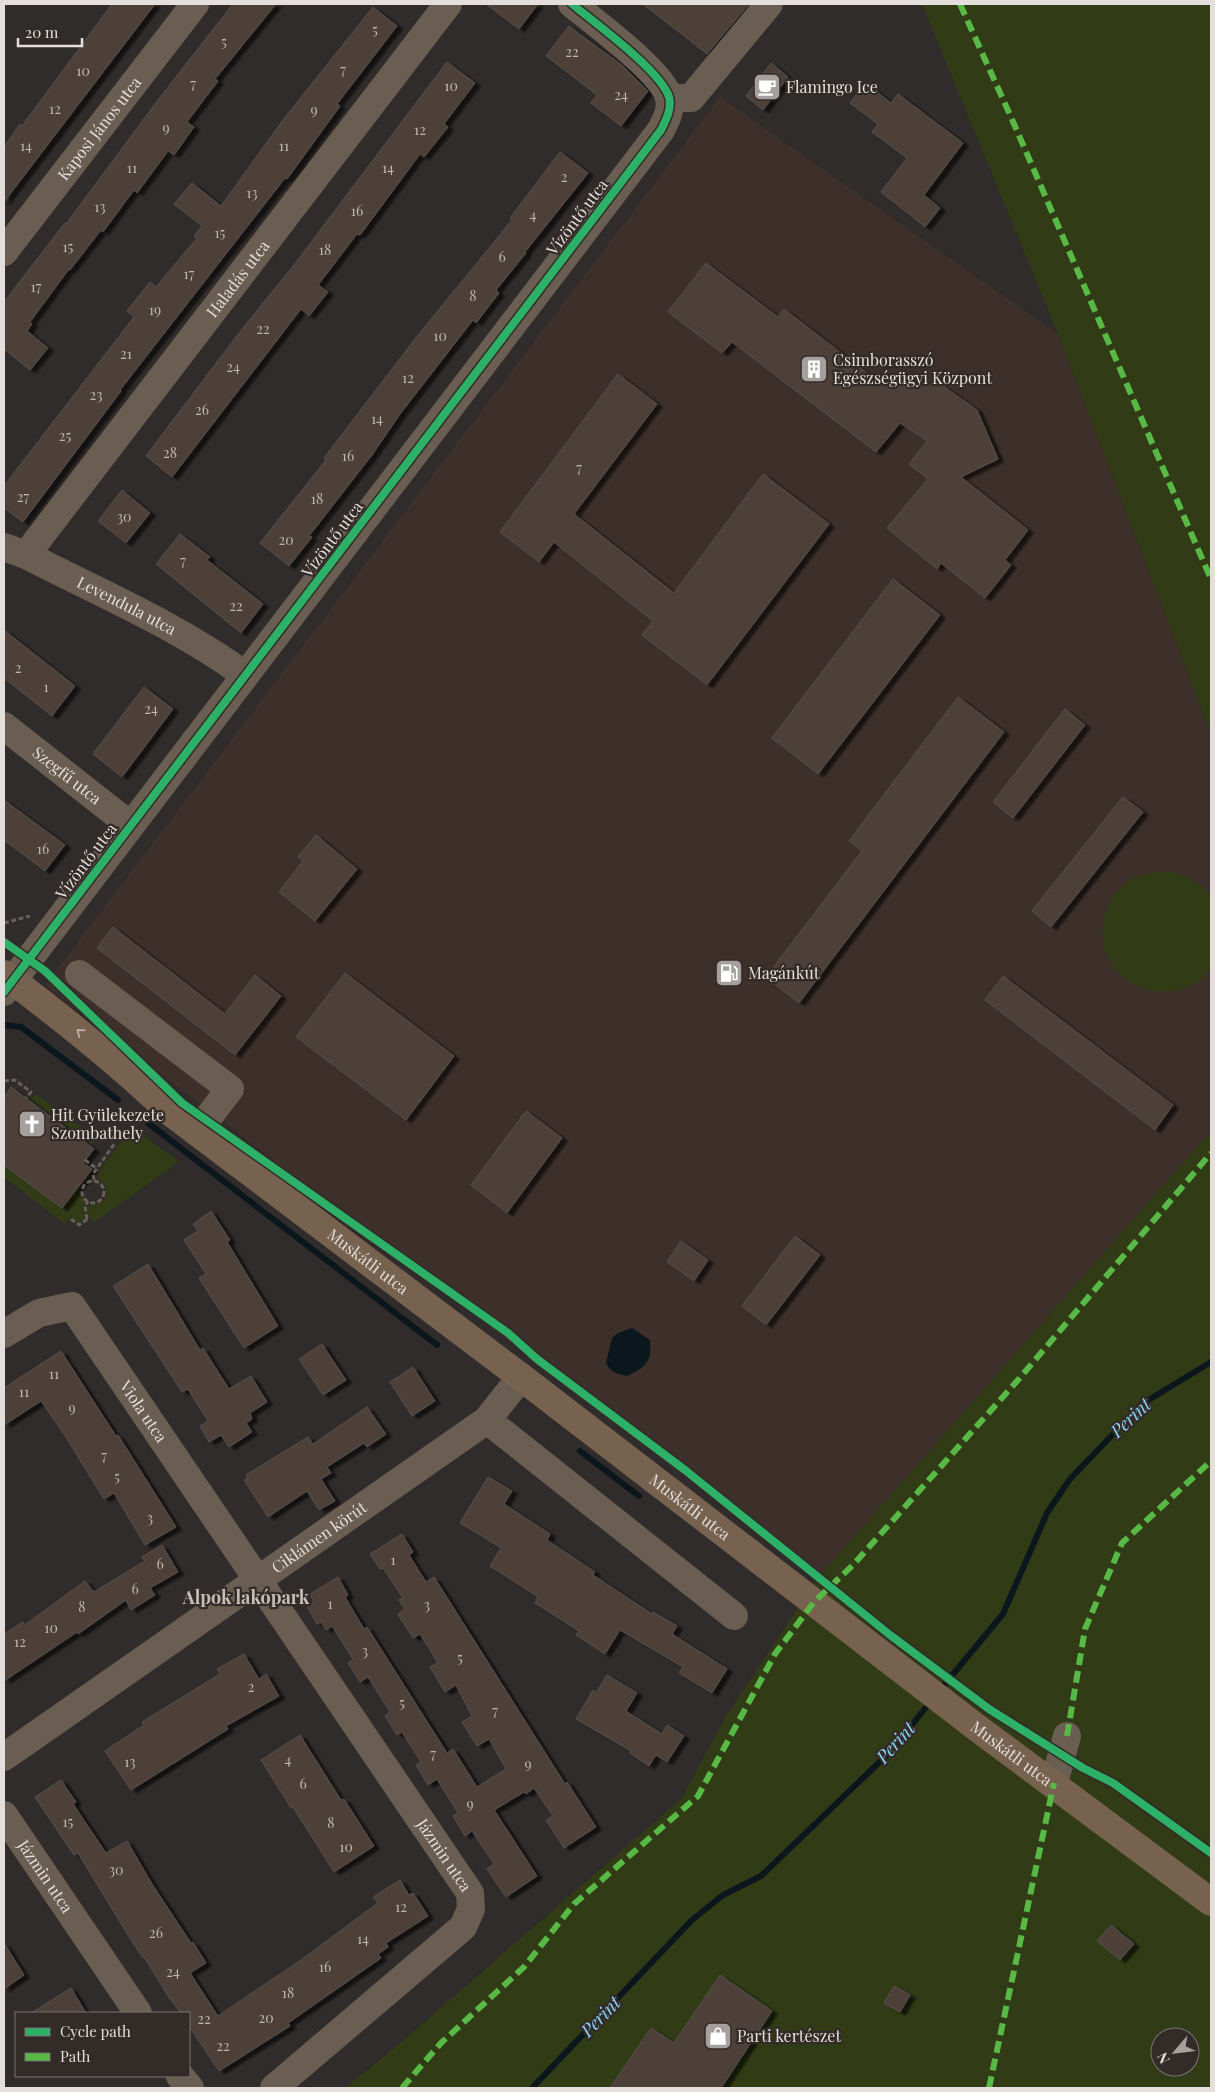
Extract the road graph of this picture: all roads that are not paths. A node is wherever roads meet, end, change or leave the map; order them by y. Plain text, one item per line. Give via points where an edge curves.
1 (195, 4) edge
2 (448, 4) edge
3 (572, 4) edge
4 (769, 4) edge
5 (669, 98) junction
6 (4, 252) edge
7 (15, 551) edge
8 (245, 675) junction
9 (4, 726) edge
10 (130, 825) junction
11 (79, 974) dead end
12 (6, 986) edge
13 (197, 1132) junction
14 (4, 1334) edge
15 (522, 1377) junction
16 (487, 1420) junction
17 (258, 1580) junction
18 (734, 1616) dead end
19 (1067, 1736) dead end
20 (4, 1757) edge
21 (1054, 1784) junction
22 (4, 1815) edge
23 (1211, 1902) edge
24 (137, 2012) edge
25 (181, 2077) edge
26 (190, 2088) edge
27 (274, 2088) edge

1 - 6 street, Kaposi János utca
2 - 7 street, Haladás utca
3 - 5 street via 651,71
4 - 5 street via 691,98
5 - 8 street, Vízöntő utca via 669,115 661,130
7 - 8 street, Levendula utca via 187,637
8 - 10 street, Vízöntő utca
9 - 10 street, Szegfű utca
10 - 12 street, Vízöntő utca
11 - 13 street via 230,1089
12 - 13 main road, Muskátli utca via 115,1079
13 - 15 main road, Muskátli utca
14 - 17 street, Viola utca via 39,1313 72,1306
15 - 16 street, Ciklámen körút
15 - 21 main road, Muskátli utca
16 - 17 street, Ciklámen körút
16 - 18 street
17 - 20 street, Ciklámen körút
17 - 27 street, Jázmin utca via 462,1879 470,1893 471,1910 464,1927
19 - 21 street
21 - 23 main road, Muskátli utca
22 - 24 street, Jázmin utca
25 - 26 street

